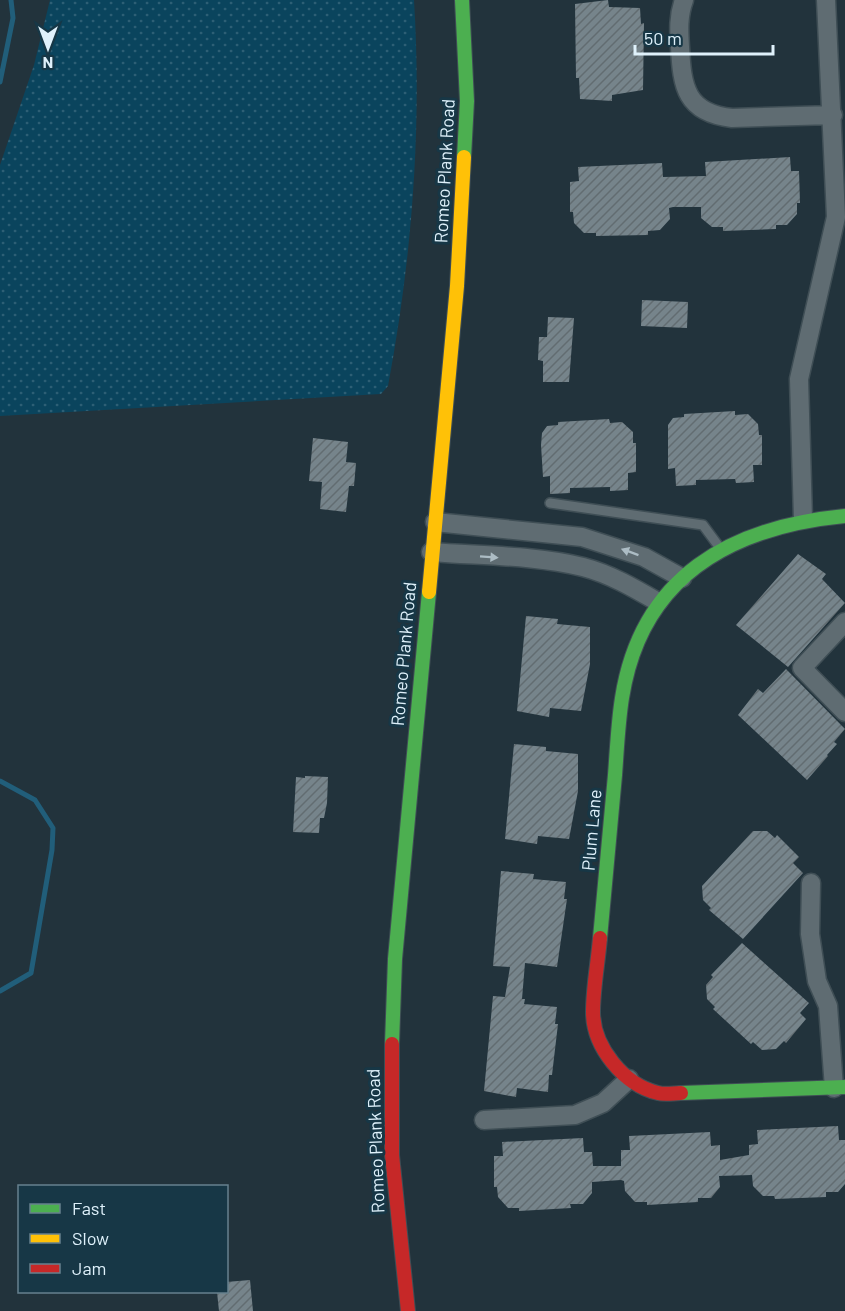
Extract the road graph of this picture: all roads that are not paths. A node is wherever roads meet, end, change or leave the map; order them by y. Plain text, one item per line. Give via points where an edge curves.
1 (462, 0) edge
2 (684, 0) edge
3 (826, 0) edge
4 (833, 115) junction
5 (550, 503) dead end
6 (845, 516) edge
7 (803, 519) junction
8 (435, 522) junction
9 (720, 548) junction
10 (431, 552) junction
11 (682, 579) junction
12 (658, 602) junction
13 (845, 622) edge
14 (845, 712) edge
15 (811, 883) dead end
16 (629, 1079) junction
17 (840, 1087) edge
18 (484, 1120) dead end
19 (408, 1311) edge

1 - 8 main road, Romeo Plank Road via 467,101 465,160
2 - 4 street via 679,19 682,80 699,108 717,117 732,118
3 - 4 street
4 - 7 street via 836,217 799,379
5 - 9 lane via 703,525
6 - 7 main road, Plum Lane
7 - 9 main road, Plum Lane
8 - 10 main road, Romeo Plank Road
11 -> 8 street via 644,557 582,537
9 - 11 main road, Plum Lane
10 -> 12 street via 583,567 624,582
10 - 19 main road, Romeo Plank Road via 396,948 391,1074 392,1155
11 - 12 main road, Plum Lane
12 - 16 main road, Plum Lane via 634,647 622,697 593,1013 606,1053
13 - 14 street via 802,668
15 - 17 street via 810,934 817,981 828,1006
16 - 17 main road via 651,1092 670,1095
16 - 18 street via 603,1102 575,1115

